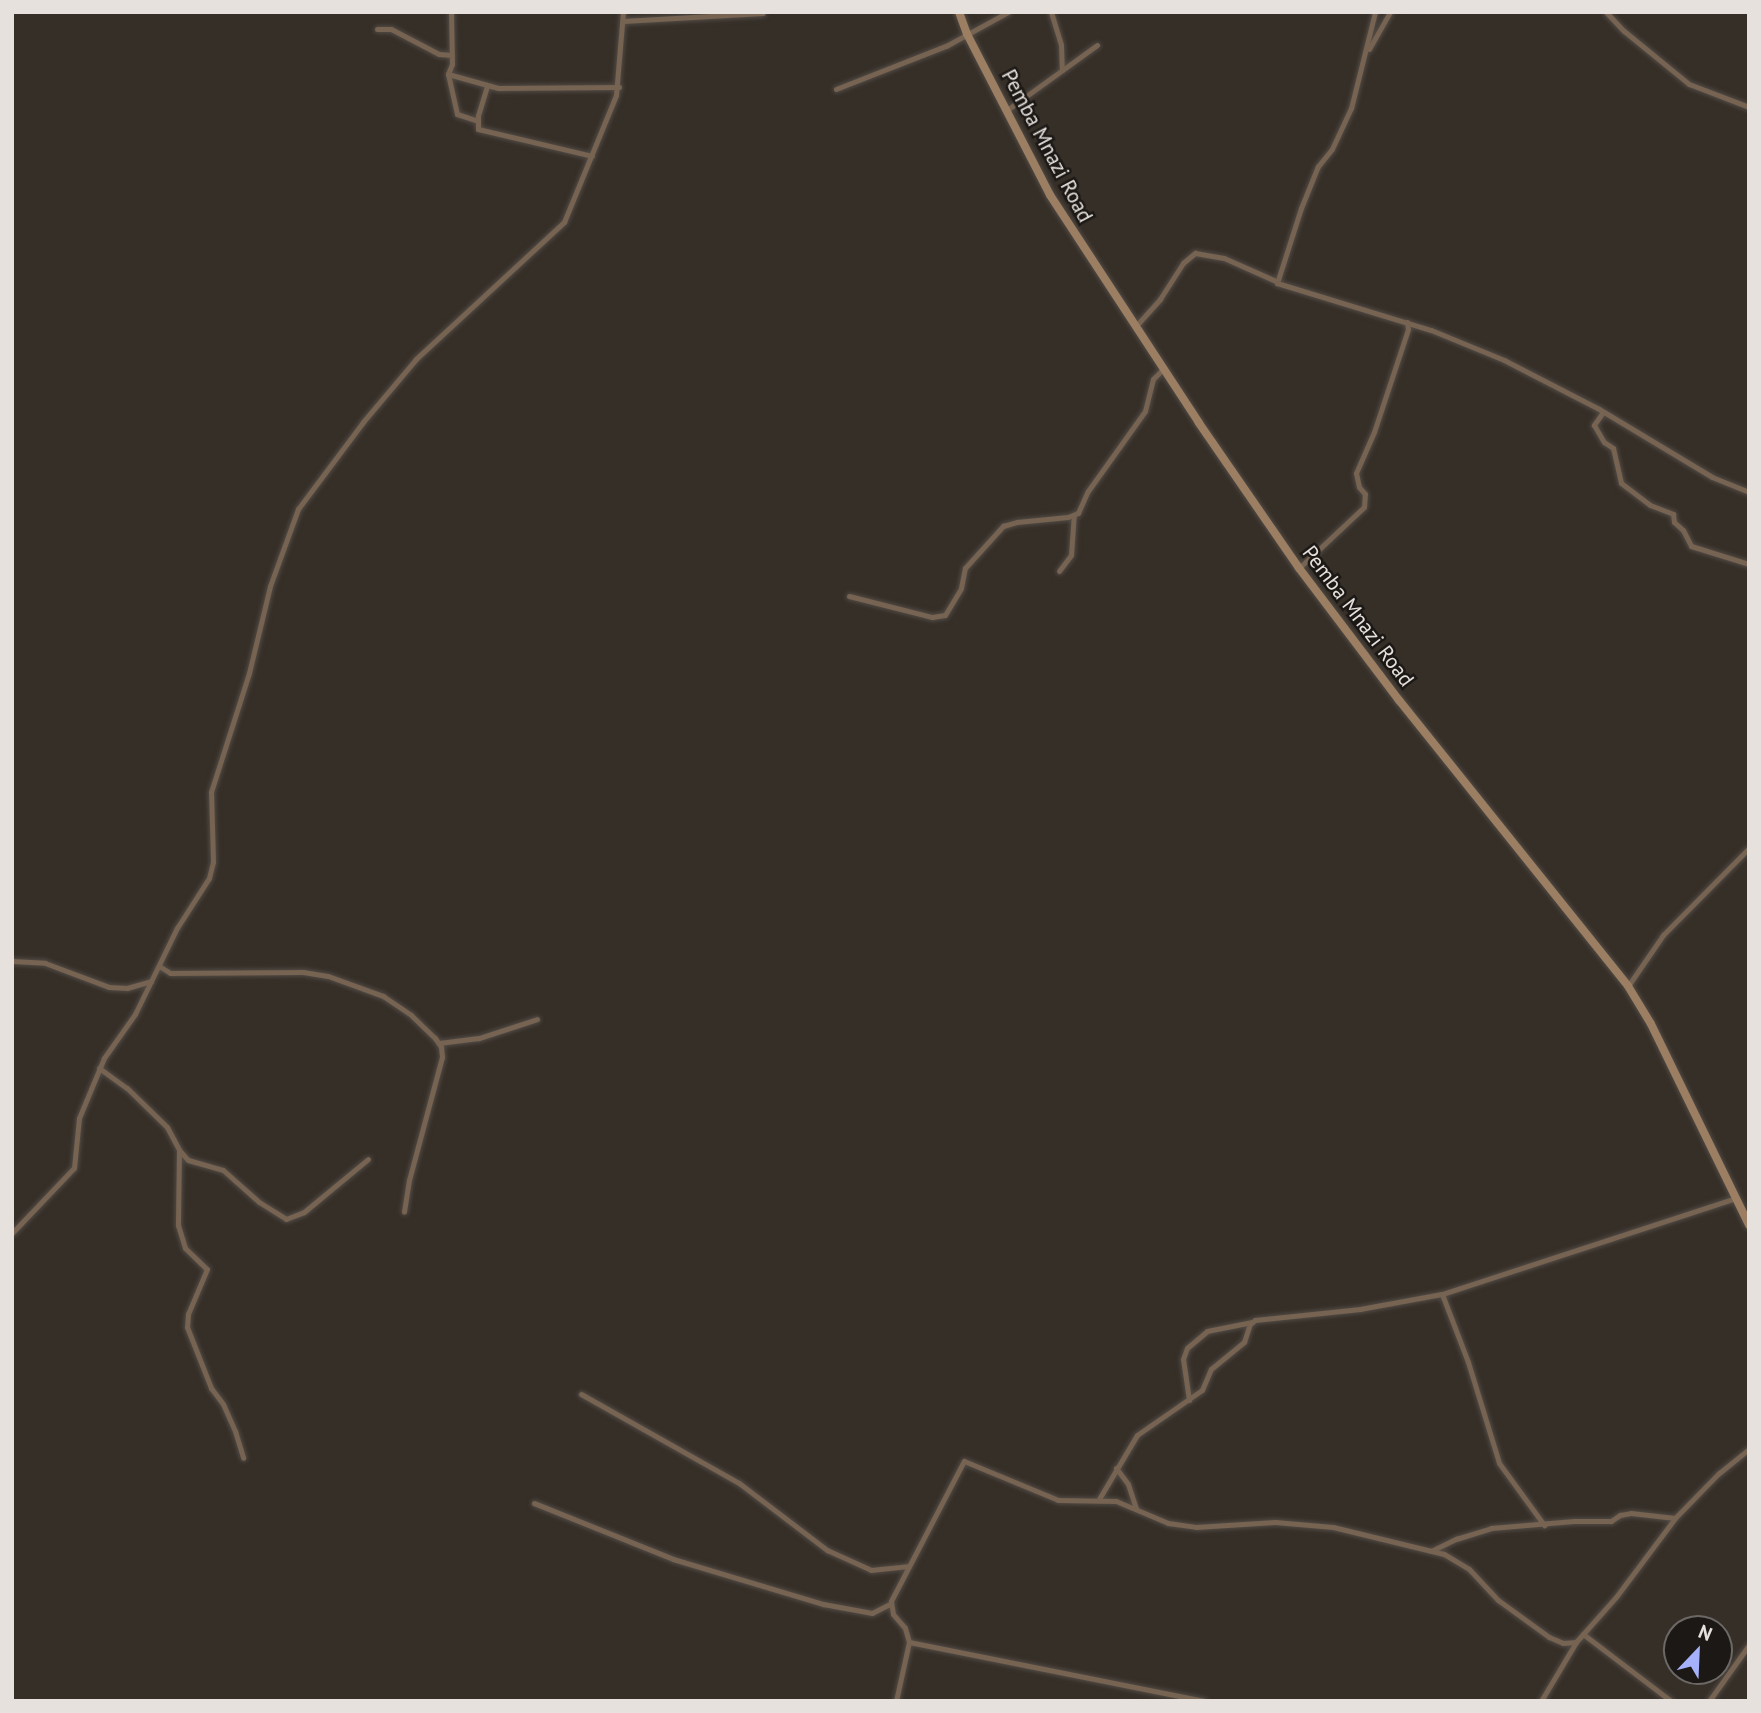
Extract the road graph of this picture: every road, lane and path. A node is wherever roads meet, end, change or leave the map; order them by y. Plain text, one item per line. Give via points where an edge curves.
1 (452, 12) edge
2 (623, 12) edge
3 (959, 12) edge
4 (1008, 12) edge
5 (1052, 12) edge
6 (1375, 12) edge
7 (1390, 12) edge
8 (1606, 12) edge
9 (762, 13) edge
10 (623, 21) junction
11 (377, 29) dead end
12 (967, 34) junction
13 (1097, 45) dead end
14 (1367, 51) junction
15 (452, 55) junction
16 (1062, 70) junction
17 (448, 74) junction
18 (487, 86) junction
19 (619, 87) junction
20 (836, 89) dead end
21 (1749, 107) edge
22 (1007, 110) junction
23 (478, 121) junction
24 (592, 156) junction
25 (1276, 281) junction
26 (1407, 322) junction
27 (1135, 327) junction
28 (1164, 368) junction
29 (1603, 412) junction
30 (1749, 492) edge
31 (1074, 516) junction
32 (1749, 564) edge
33 (1299, 568) junction
34 (1059, 571) dead end
35 (849, 596) dead end
36 (1748, 849) edge
37 (12, 961) edge
38 (159, 965) junction
39 (151, 981) junction
40 (1628, 986) junction
41 (537, 1019) dead end
42 (439, 1043) junction
43 (99, 1068) junction
44 (179, 1150) junction
45 (368, 1159) dead end
46 (1735, 1198) junction
47 (404, 1212) dead end
48 (1749, 1225) edge
49 (12, 1233) edge
50 (1442, 1294) junction
51 (1252, 1322) junction
52 (582, 1394) dead end
53 (1189, 1400) junction
54 (1749, 1449) edge
55 (243, 1458) dead end
56 (1116, 1468) junction
57 (1098, 1499) junction
58 (534, 1503) dead end
59 (1136, 1509) junction
60 (1675, 1518) junction
61 (1544, 1525) junction
62 (1431, 1551) junction
63 (908, 1566) junction
64 (890, 1604) junction
65 (1583, 1634) junction
66 (909, 1642) junction
67 (1576, 1642) junction
68 (1749, 1645) edge
69 (897, 1701) edge
70 (1204, 1701) edge
71 (1541, 1701) edge
72 (1671, 1701) edge
73 (1709, 1701) edge

1 - 15 street
2 - 10 street
3 - 12 main road, Pemba Mnazi Road
4 - 12 street
5 - 16 street
6 - 14 street
7 - 14 street
8 - 21 street via 1689,83
9 - 10 street
10 - 19 street
11 - 15 street via 391,29 439,54
12 - 20 street
12 - 22 main road, Pemba Mnazi Road
13 - 16 street
14 - 25 street via 1351,108 1332,149 1318,166
15 - 17 street
16 - 22 street
17 - 18 street
17 - 23 street via 457,114
18 - 19 street
18 - 23 street
19 - 24 street
22 - 27 main road, Pemba Mnazi Road via 1050,195
23 - 24 street via 478,129
24 - 38 street via 564,222 416,359 298,509 270,586 252,662 211,792 213,862 209,878
25 - 26 street via 1283,287
25 - 27 street via 1224,258 1195,253
26 - 29 street via 1504,360
26 - 33 street via 1374,432 1356,473 1365,494 1364,507
27 - 28 main road, Pemba Mnazi Road
28 - 31 street via 1153,379 1143,415
28 - 33 main road, Pemba Mnazi Road
29 - 30 street via 1712,477
29 - 32 street via 1594,425 1604,442 1614,448 1622,483 1650,505 1673,513 1691,546
31 - 34 street via 1070,555
31 - 35 street via 1017,522 1000,529 965,568 957,596 942,617
33 - 40 main road, Pemba Mnazi Road
36 - 40 street via 1663,935
37 - 39 street via 45,964 109,987 127,988
38 - 39 street
38 - 42 street via 170,973 303,972 328,976 383,996
39 - 43 street
40 - 46 main road, Pemba Mnazi Road
41 - 42 street via 479,1038
42 - 47 street via 442,1056
43 - 44 street via 167,1127
43 - 49 street via 79,1118 74,1168
44 - 45 street via 195,1163 223,1170 269,1210 289,1220
44 - 55 street via 178,1225 185,1248 207,1269 188,1314 187,1328
46 - 48 main road, Pemba Mnazi Road
46 - 50 street
50 - 51 street
50 - 61 street via 1499,1463
51 - 53 street via 1244,1342 1215,1365 1205,1387
51 - 53 street via 1207,1331 1187,1348 1183,1359
52 - 63 street via 748,1489 827,1550 871,1570
53 - 56 street via 1137,1435
54 - 60 street
56 - 57 street
56 - 59 street via 1128,1484
57 - 59 street
57 - 63 street via 1058,1500 964,1461
58 - 64 street via 673,1559 823,1604 872,1613
59 - 62 street via 1168,1523 1196,1527 1263,1522 1333,1527
60 - 61 street via 1631,1513 1611,1521
60 - 65 street
61 - 62 street via 1491,1528
62 - 67 street via 1456,1559 1498,1600 1549,1637
63 - 64 street
64 - 66 street
65 - 67 street
65 - 72 street
66 - 69 street
66 - 70 street
67 - 71 street
68 - 73 street

